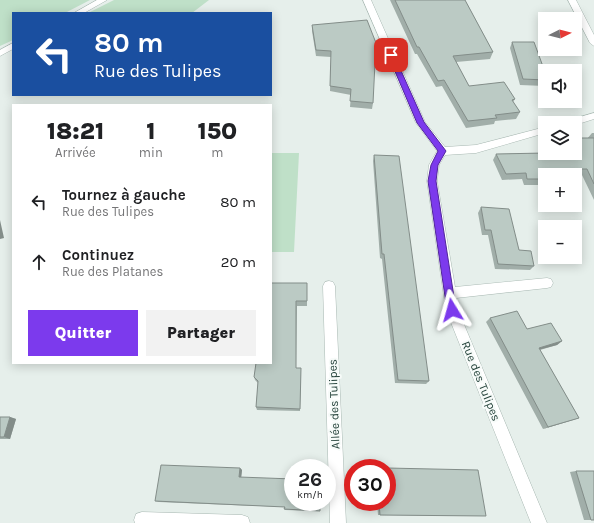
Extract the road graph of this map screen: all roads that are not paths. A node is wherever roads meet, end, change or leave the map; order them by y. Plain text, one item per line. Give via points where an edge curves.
1 (103, 0) edge
2 (367, 0) edge
3 (572, 0) edge
4 (80, 12) edge
5 (594, 42) edge
6 (12, 47) edge
7 (0, 53) edge
8 (594, 116) edge
9 (582, 120) edge
10 (538, 132) edge
11 (442, 151) junction
12 (547, 283) dead end
13 (329, 286) dead end
14 (449, 293) junction
15 (142, 520) dead end
16 (242, 523) edge
17 (338, 523) edge
18 (539, 523) edge

1 - 4 street
2 - 11 street via 421,123
3 - 5 street
6 - 7 street
8 - 9 street
10 - 11 street via 476,149
11 - 14 street, Rue des Tulipes via 434,165 432,181
12 - 14 street
13 - 17 street, Allée des Tulipes
14 - 18 street, Rue des Tulipes via 452,310
15 - 16 street

